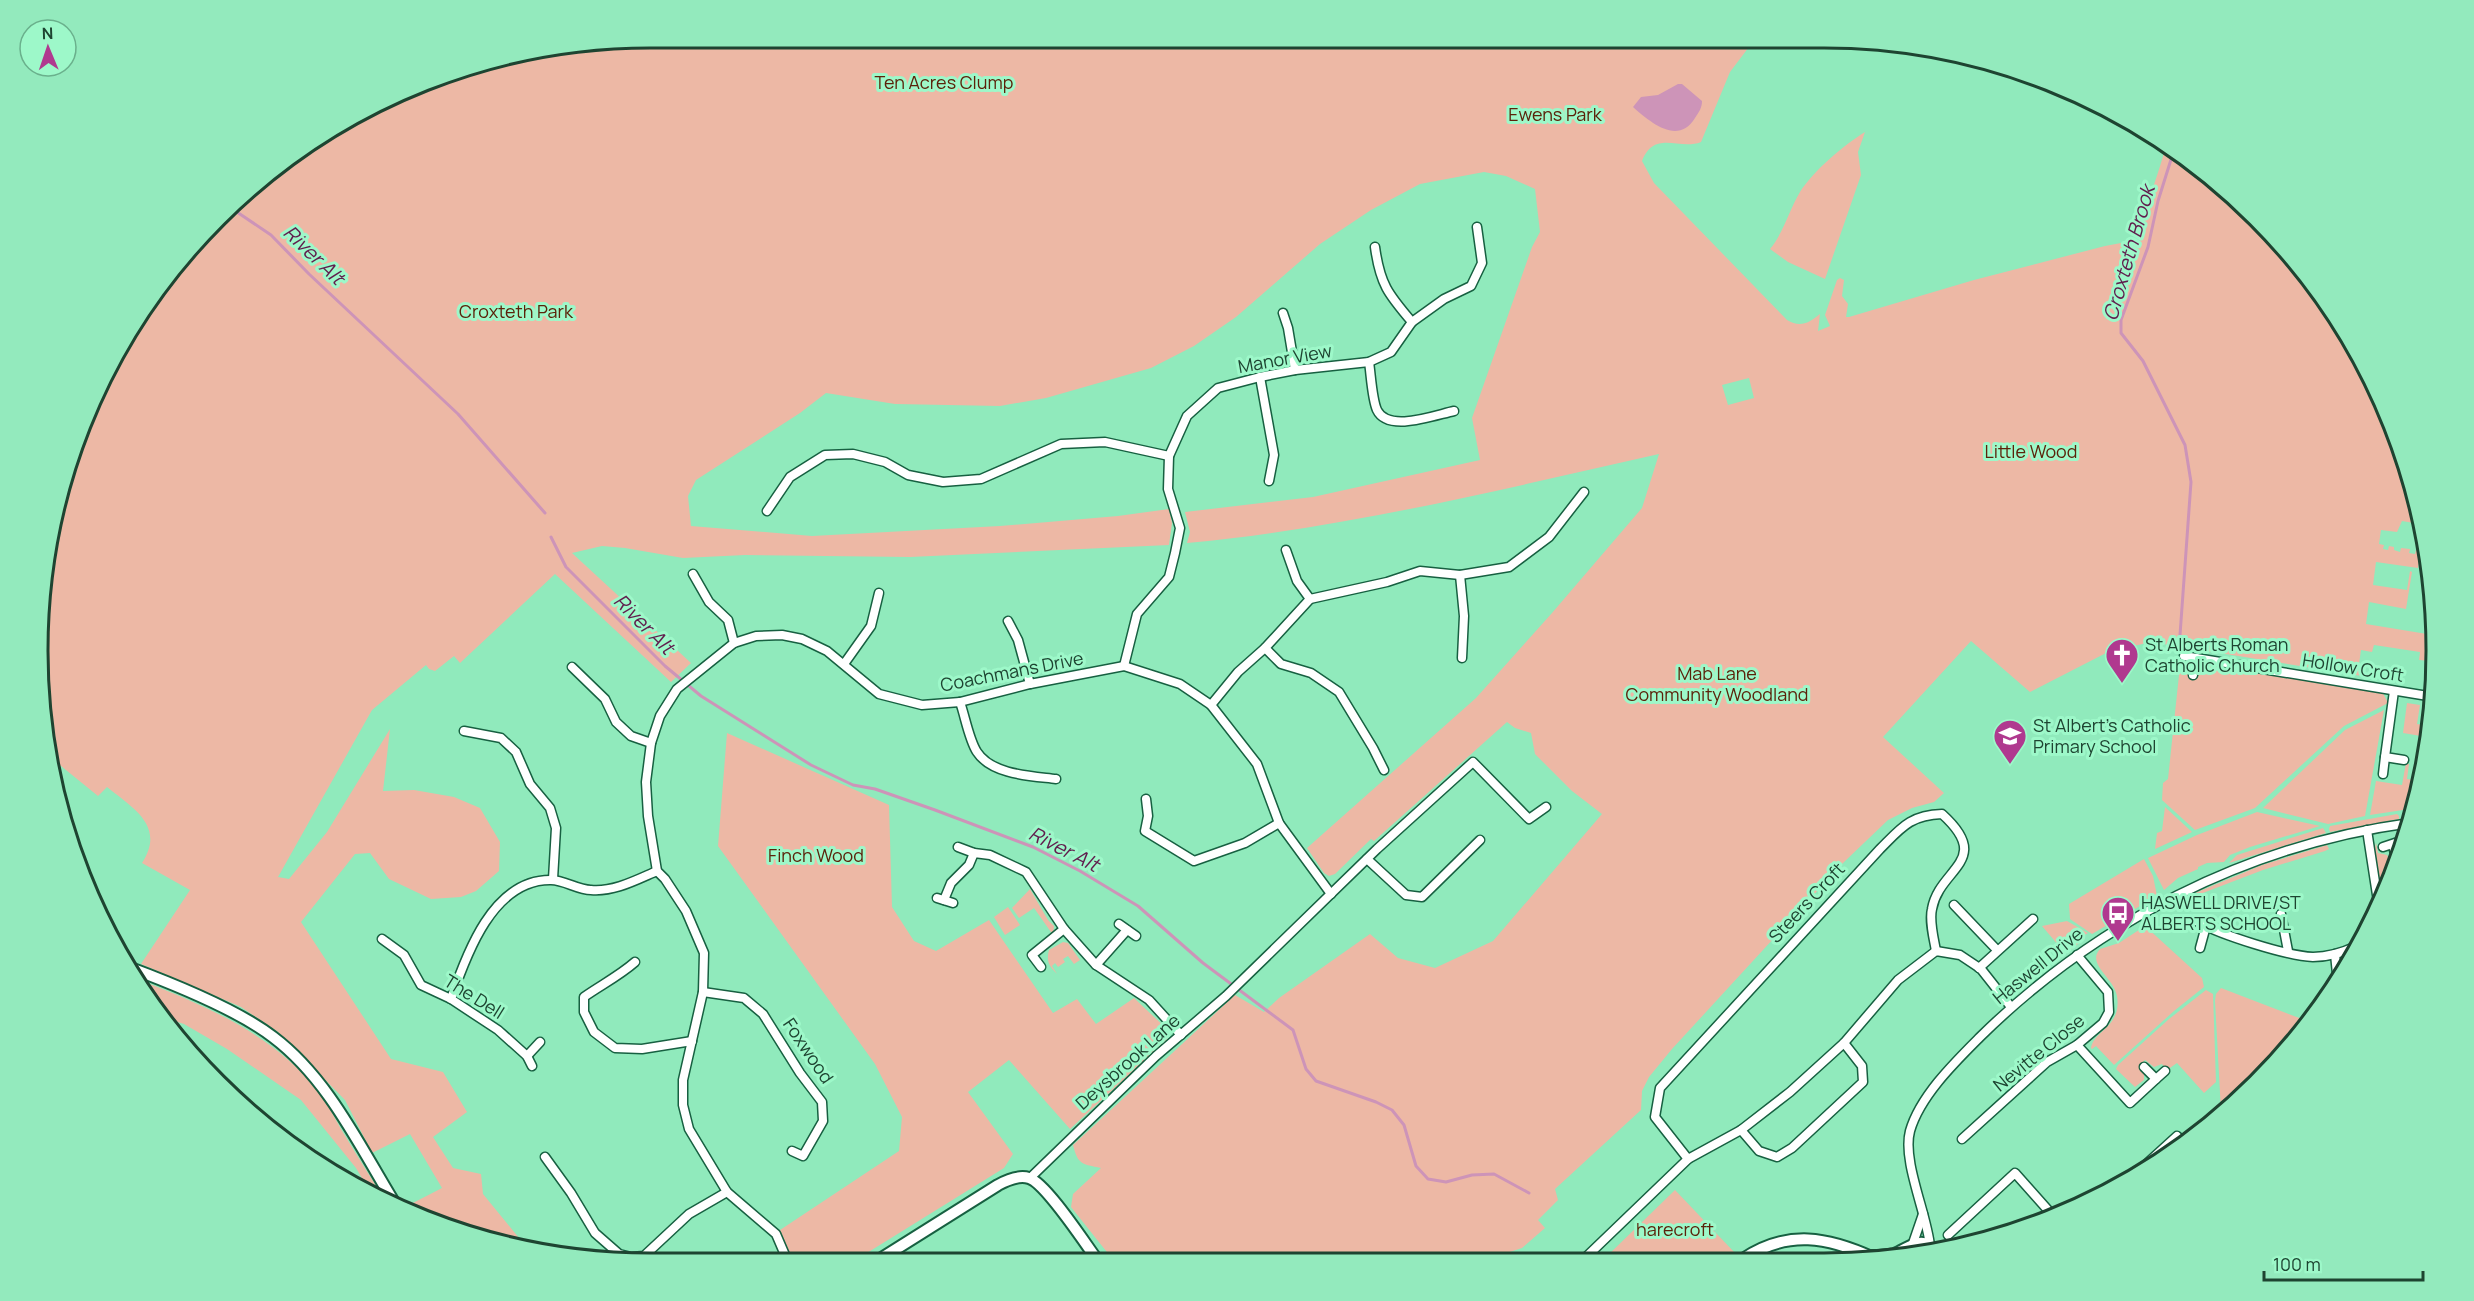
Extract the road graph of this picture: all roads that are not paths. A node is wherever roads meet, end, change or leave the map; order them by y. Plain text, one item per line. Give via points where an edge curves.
1 (1477, 227) dead end
2 (1375, 247) dead end
3 (1283, 313) dead end
4 (1412, 322) junction
5 (1369, 362) junction
6 (1295, 370) junction
7 (1260, 377) junction
8 (1454, 411) dead end
9 (1169, 456) junction
10 (1269, 481) dead end
11 (1584, 492) dead end
12 (767, 511) dead end
13 (1286, 550) dead end
14 (693, 574) dead end
15 (1460, 575) junction
16 (879, 593) dead end
17 (1310, 599) junction
18 (1008, 621) dead end
19 (734, 643) junction
20 (1265, 648) junction
21 (2184, 656) dead end
22 (1462, 658) dead end
23 (2196, 658) junction
24 (844, 664) junction
25 (1124, 666) junction
26 (572, 667) dead end
27 (2193, 675) dead end
28 (1030, 684) junction
29 (2394, 691) junction
30 (2424, 696) edge
31 (960, 702) junction
32 (1211, 705) junction
33 (464, 731) dead end
34 (651, 743) junction
35 (2385, 757) junction
36 (2404, 760) dead end
37 (1384, 770) dead end
38 (2383, 774) dead end
39 (1056, 779) dead end
40 (1146, 799) dead end
41 (1546, 807) dead end
42 (1279, 822) junction
43 (2399, 825) edge
44 (2367, 830) junction
45 (1480, 840) dead end
46 (2393, 845) edge
47 (957, 847) dead end
48 (2383, 847) dead end
49 (974, 853) junction
50 (1367, 859) junction
51 (657, 871) junction
52 (553, 879) junction
53 (2376, 890) edge
54 (1331, 894) junction
55 (953, 903) dead end
56 (1954, 905) dead end
57 (2281, 914) dead end
58 (2032, 918) dead end
59 (1119, 924) dead end
60 (1064, 929) junction
61 (1127, 930) junction
62 (1136, 936) dead end
63 (381, 939) dead end
64 (2199, 948) dead end
65 (1997, 950) junction
66 (2346, 950) edge
67 (1936, 951) junction
68 (2288, 951) junction
69 (2335, 954) junction
70 (2077, 955) junction
71 (635, 962) dead end
72 (1096, 964) junction
73 (2336, 966) edge
74 (1041, 967) dead end
75 (1979, 968) junction
76 (143, 973) edge
77 (703, 992) junction
78 (451, 999) junction
79 (2011, 1007) junction
80 (1182, 1035) junction
81 (692, 1041) junction
82 (540, 1042) dead end
83 (1844, 1043) junction
84 (2077, 1046) junction
85 (527, 1056) junction
86 (532, 1066) dead end
87 (2145, 1067) dead end
88 (2165, 1071) dead end
89 (2156, 1079) junction
90 (1741, 1130) junction
91 (1962, 1139) dead end
92 (792, 1151) dead end
93 (545, 1157) dead end
94 (1688, 1158) junction
95 (1030, 1178) junction
96 (727, 1192) junction
97 (388, 1193) edge
98 (2047, 1209) edge
99 (1923, 1214) junction
100 (1948, 1235) dead end
101 (1931, 1243) edge
102 (1910, 1246) edge
103 (617, 1252) edge
104 (1858, 1252) edge
105 (647, 1253) edge
106 (784, 1253) edge
107 (890, 1253) edge
108 (1092, 1253) edge
109 (1590, 1253) edge
110 (1755, 1253) edge

1 - 4 street, Manor View via 1482,263 1472,286 1444,299
2 - 4 street via 1388,294
3 - 6 street
4 - 5 street, Manor View via 1391,352
5 - 6 street, Manor View
5 - 8 street via 1377,410 1386,419 1401,422
6 - 7 street, Manor View
7 - 9 street, Manor View via 1218,388 1187,416
7 - 10 street via 1274,455
9 - 12 street via 1105,442 1061,444 981,479 943,482 908,475 885,462 853,454 825,455 790,477
9 - 25 street, Manor View via 1168,489 1180,528 1175,553 1169,577 1137,614
11 - 15 street via 1549,537 1509,567
13 - 17 street via 1297,581
14 - 19 street via 710,602 728,620
15 - 17 street via 1420,571
15 - 22 street via 1464,616
16 - 24 street via 871,626
17 - 20 street
18 - 28 street via 1018,640
19 - 24 street, Coachmans Drive via 756,636 782,635 802,639
19 - 34 street, Coachmans Drive via 680,687 660,716
20 - 32 street via 1238,672
20 - 37 street via 1281,664 1311,673 1339,692
21 - 23 street, Hollow Croft
23 - 27 street
23 - 29 street, Hollow Croft
24 - 31 street, Coachmans Drive via 879,694 922,705
25 - 28 street, Coachmans Drive
25 - 32 street, Coachmans Drive via 1180,684
26 - 34 street via 605,699 616,722 631,736
28 - 31 street, Coachmans Drive
29 - 30 street, Hollow Croft
29 - 35 street
31 - 39 street via 977,753 993,766
32 - 42 street, Coachmans Drive via 1257,764
33 - 52 street via 501,738 516,752 531,784 550,808 556,828
34 - 51 street, Coachmans Drive via 646,782
35 - 36 street
35 - 38 street
40 - 42 street via 1145,831 1194,861 1245,843
41 - 50 street, Deysbrook Lane via 1529,819 1473,762
42 - 54 street, Coachmans Drive
43 - 44 street, Haswell Drive
44 - 53 street
44 - 70 street, Haswell Drive via 2283,851 2213,878 2138,915
45 - 50 street via 1422,897 1406,895
46 - 48 street
47 - 49 street
49 - 55 street via 969,865 940,899
49 - 60 street via 990,855 1026,872
50 - 54 street, Deysbrook Lane
51 - 52 street via 619,887 591,890
51 - 77 street, Coachmans Drive via 686,912 704,952
52 - 78 street via 517,889 487,918 469,949
54 - 80 street, Deysbrook Lane
56 - 65 street
57 - 68 street
58 - 65 street
59 - 61 street
60 - 72 street
60 - 74 street via 1032,955
61 - 62 street
61 - 72 street
63 - 78 street, The Dell via 404,955 421,985
64 - 68 street via 2202,924
65 - 75 street
66 - 69 street
67 - 75 street via 1959,955
67 - 83 street via 1898,980
67 - 94 street, Steers Croft via 1931,910 1942,886 1961,862 1964,844 1958,828 1942,814 1925,814 1910,820 1660,1088 1655,1117
68 - 69 street via 2315,957
69 - 73 street
70 - 79 street, Haswell Drive
70 - 84 street, Nevitte Close via 2104,985 2110,1001 2103,1023
71 - 81 street via 584,998 584,1012 594,1032 615,1048 642,1049
72 - 80 street via 1149,1000
75 - 79 street
76 - 97 street via 225,1009 273,1036 325,1091
77 - 81 street, Coachmans Drive
77 - 92 street, Foxwood via 744,998 763,1014 822,1102 823,1121 803,1156
78 - 85 street, The Dell via 498,1030
79 - 99 street, Haswell Drive via 1949,1068 1912,1126 1909,1146
80 - 95 street, Deysbrook Lane
81 - 96 street, Coachmans Drive via 683,1080 683,1106 689,1129
82 - 85 street
83 - 90 street
83 - 90 street via 1862,1066 1863,1082 1792,1148 1777,1157 1759,1150
84 - 89 street via 2130,1103
84 - 91 street, Nevitte Close via 2047,1062
85 - 86 street, The Dell
87 - 89 street
88 - 89 street
90 - 94 street
93 - 103 street via 572,1192 595,1233
94 - 109 street
95 - 107 street via 998,1185
95 - 108 street via 1049,1195
96 - 105 street via 689,1214
96 - 106 street, Coachmans Drive via 776,1234
98 - 100 street via 2015,1173
99 - 101 street, Haswell Drive
99 - 102 street
104 - 110 street via 1804,1238 1779,1241

